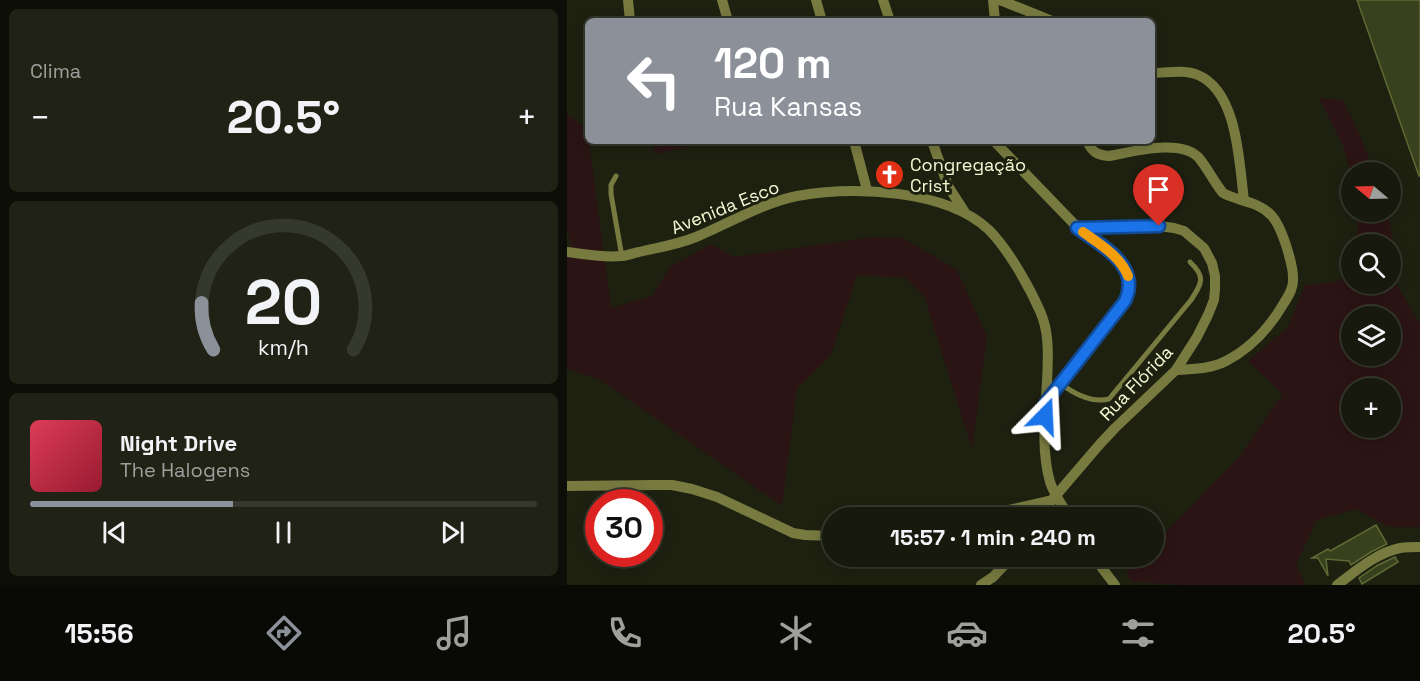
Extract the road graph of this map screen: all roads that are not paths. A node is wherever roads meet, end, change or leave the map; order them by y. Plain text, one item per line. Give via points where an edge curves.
1 (628, 0) edge
2 (722, 0) edge
3 (816, 0) edge
4 (883, 0) edge
5 (993, 0) edge
6 (1000, 0) edge
7 (630, 18) edge
8 (727, 18) edge
9 (821, 18) edge
10 (889, 18) edge
11 (995, 18) edge
12 (1045, 18) edge
13 (1155, 73) edge
14 (855, 144) edge
15 (933, 144) edge
16 (997, 144) edge
17 (1005, 144) edge
18 (1089, 144) edge
19 (1006, 153) junction
20 (616, 176) dead end
21 (948, 186) junction
22 (867, 190) junction
23 (1244, 200) junction
24 (943, 204) junction
25 (965, 214) junction
26 (1077, 228) junction
27 (567, 252) edge
28 (622, 256) junction
29 (1190, 262) dead end
30 (1176, 370) junction
31 (1060, 383) junction
32 (1046, 402) junction
33 (567, 486) edge
34 (1055, 498) junction
35 (1019, 507) edge
36 (1049, 507) edge
37 (1062, 507) edge
38 (822, 536) edge
39 (1420, 547) edge
40 (1003, 567) edge
41 (1102, 567) edge
42 (981, 585) edge
43 (1115, 585) edge
44 (1337, 585) edge

1 - 7 street
2 - 8 street
3 - 9 street
4 - 10 street
5 - 11 street
6 - 12 street
13 - 23 street via 1198,75 1223,98 1231,116
14 - 22 street
15 - 21 street
16 - 19 street
17 - 19 street
18 - 23 street via 1093,151 1109,156 1153,149 1187,150 1197,156 1223,193
19 - 26 street
20 - 28 lane via 611,194
21 - 24 street
21 - 25 street
22 - 24 street, Avenida Esco
22 - 28 street, Avenida Esco via 797,196 668,247
23 - 30 street via 1271,214 1277,222 1290,258 1292,287 1274,320 1242,352 1205,368
24 - 25 street, Avenida Esco
25 - 32 street via 988,230 1005,249 1040,311 1048,347
26 - 30 street, Rua Flórida via 1174,228 1184,231 1204,248 1215,276 1214,300 1197,338
26 - 31 street via 1121,262 1130,286 1125,301
27 - 28 street, Avenida Esco
29 - 31 lane via 1199,271 1200,286 1109,399 1081,397
30 - 34 street, Rua Flórida via 1115,428
31 - 32 street
32 - 34 street via 1047,462
33 - 38 street via 672,485 717,497 793,533
34 - 35 street
34 - 36 street, Rua Flórida
34 - 37 street
39 - 44 street via 1385,553
40 - 42 street
41 - 43 street

